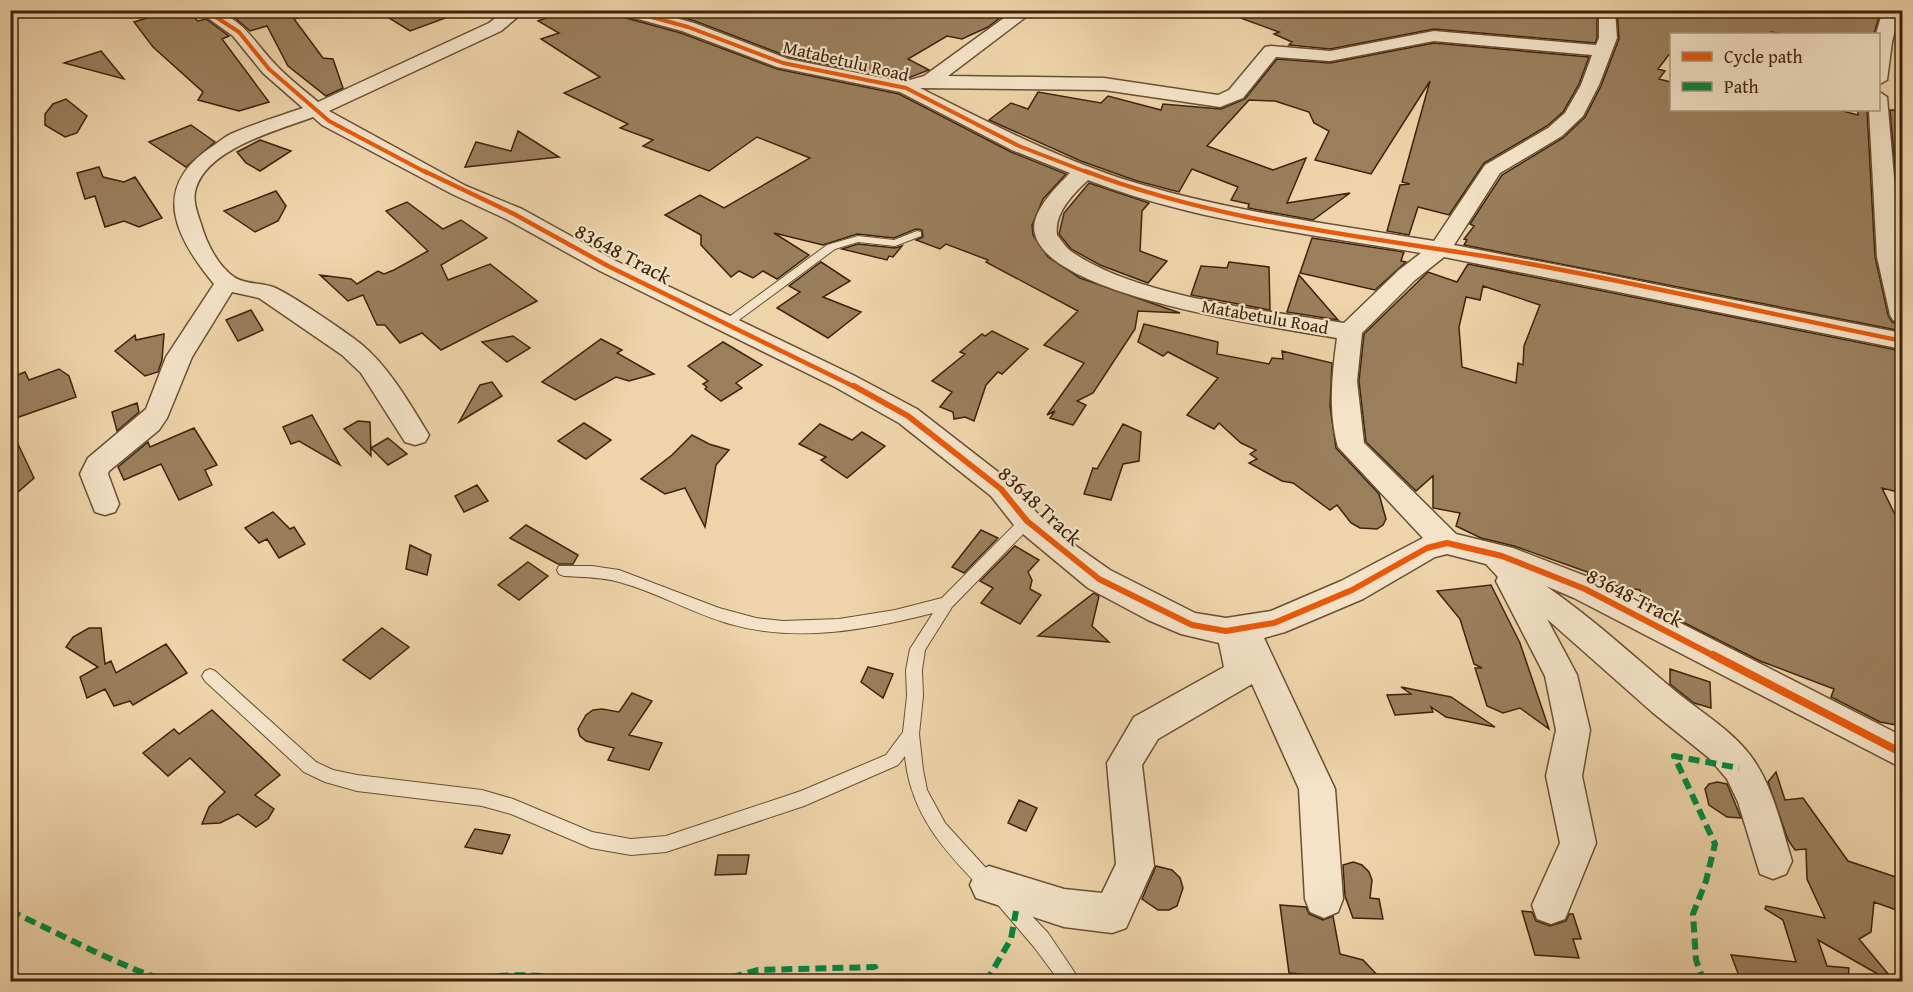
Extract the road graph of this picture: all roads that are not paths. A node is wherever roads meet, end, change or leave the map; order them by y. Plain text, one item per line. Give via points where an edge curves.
1 (205, 10) edge
2 (518, 10) edge
3 (626, 10) edge
4 (700, 10) edge
5 (1027, 10) edge
6 (1607, 10) edge
7 (1892, 10) edge
8 (688, 27) junction
9 (1603, 51) junction
10 (1880, 65) edge
11 (929, 81) junction
12 (906, 88) junction
13 (316, 110) junction
14 (1879, 111) edge
15 (1084, 172) junction
16 (916, 234) dead end
17 (1441, 248) junction
18 (226, 283) junction
19 (1902, 315) edge
20 (724, 325) junction
21 (1350, 332) junction
22 (1902, 341) edge
23 (415, 435) dead end
24 (105, 504) dead end
25 (1027, 521) junction
26 (1446, 543) junction
27 (1499, 558) junction
28 (564, 570) dead end
29 (947, 603) junction
30 (1238, 629) junction
31 (210, 676) dead end
32 (911, 734) junction
33 (1902, 753) edge
34 (1773, 861) dead end
35 (989, 885) junction
36 (1324, 899) dead end
37 (1551, 905) dead end
38 (1071, 981) edge

1 - 13 street, 83648 Track via 239,32 269,69
2 - 13 street via 495,27
3 - 8 street, Matabetulu Road
4 - 8 street
5 - 11 street
6 - 9 street via 1608,38
7 - 10 street
8 - 12 street, Matabetulu Road via 783,63
9 - 11 street via 1434,36 1330,57 1271,51 1236,94 1220,101 1104,84
9 - 17 street via 1573,116 1555,132 1492,169
11 - 12 street
12 - 15 street, Matabetulu Road via 996,136
13 - 18 street via 238,138 192,175 184,203 189,223 203,256
13 - 20 street, 83648 Track via 329,121 423,172 514,214
14 - 19 street via 1888,257
15 - 17 street via 1235,215
15 - 21 street, Matabetulu Road via 1073,180 1045,223 1045,235 1062,256 1162,298
16 - 20 lane via 895,243 858,239 831,247
17 - 21 street via 1407,275
17 - 22 street
18 - 23 street via 267,293 351,349 370,367
18 - 24 street via 179,357 159,411 150,423 98,465 95,483
20 - 25 street, 83648 Track via 844,381 908,416 1001,489
21 - 26 street via 1344,381 1352,447
25 - 29 lane
25 - 30 street, 83648 Track via 1099,579 1138,600 1192,625
26 - 27 street, 83648 Track
26 - 30 street, 83648 Track via 1404,558 1352,590 1299,614
27 - 33 street, 83648 Track via 1585,589
27 - 34 street via 1536,596 1563,614 1721,747 1739,768 1755,800
27 - 37 street via 1561,675 1573,730 1564,776 1578,843
28 - 29 lane via 619,576 732,619 765,625 795,627 877,621
29 - 32 lane via 918,650
30 - 35 street via 1242,673 1146,728 1124,763 1135,866 1112,914 1064,908
30 - 36 street via 1317,789
31 - 32 lane via 310,767 331,777 483,798 591,840 631,847 666,844 804,798 892,760
32 - 35 lane via 919,790 928,810
35 - 38 lane via 1041,940

